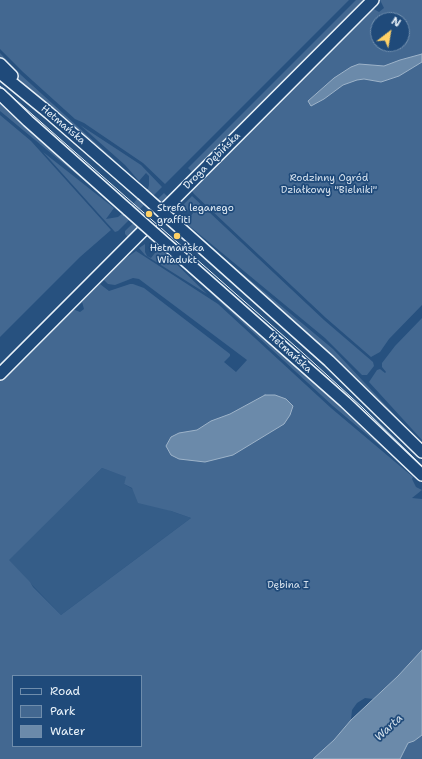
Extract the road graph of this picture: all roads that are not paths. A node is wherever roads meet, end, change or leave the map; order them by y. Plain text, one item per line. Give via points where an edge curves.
1 (373, 0) edge
2 (0, 64) edge
3 (0, 73) edge
4 (0, 94) edge
5 (0, 98) edge
6 (39, 104) junction
7 (14, 107) junction
8 (0, 374) edge
9 (422, 452) edge
10 (422, 475) edge

1 - 8 main road, Droga Dębińska
2 - 6 main road
3 - 6 main road, Hetmańska
4 - 7 main road, Hetmańska
5 - 7 main road
6 - 9 main road, Hetmańska, bridge via 329,361
7 - 10 main road, Hetmańska, bridge via 345,402

